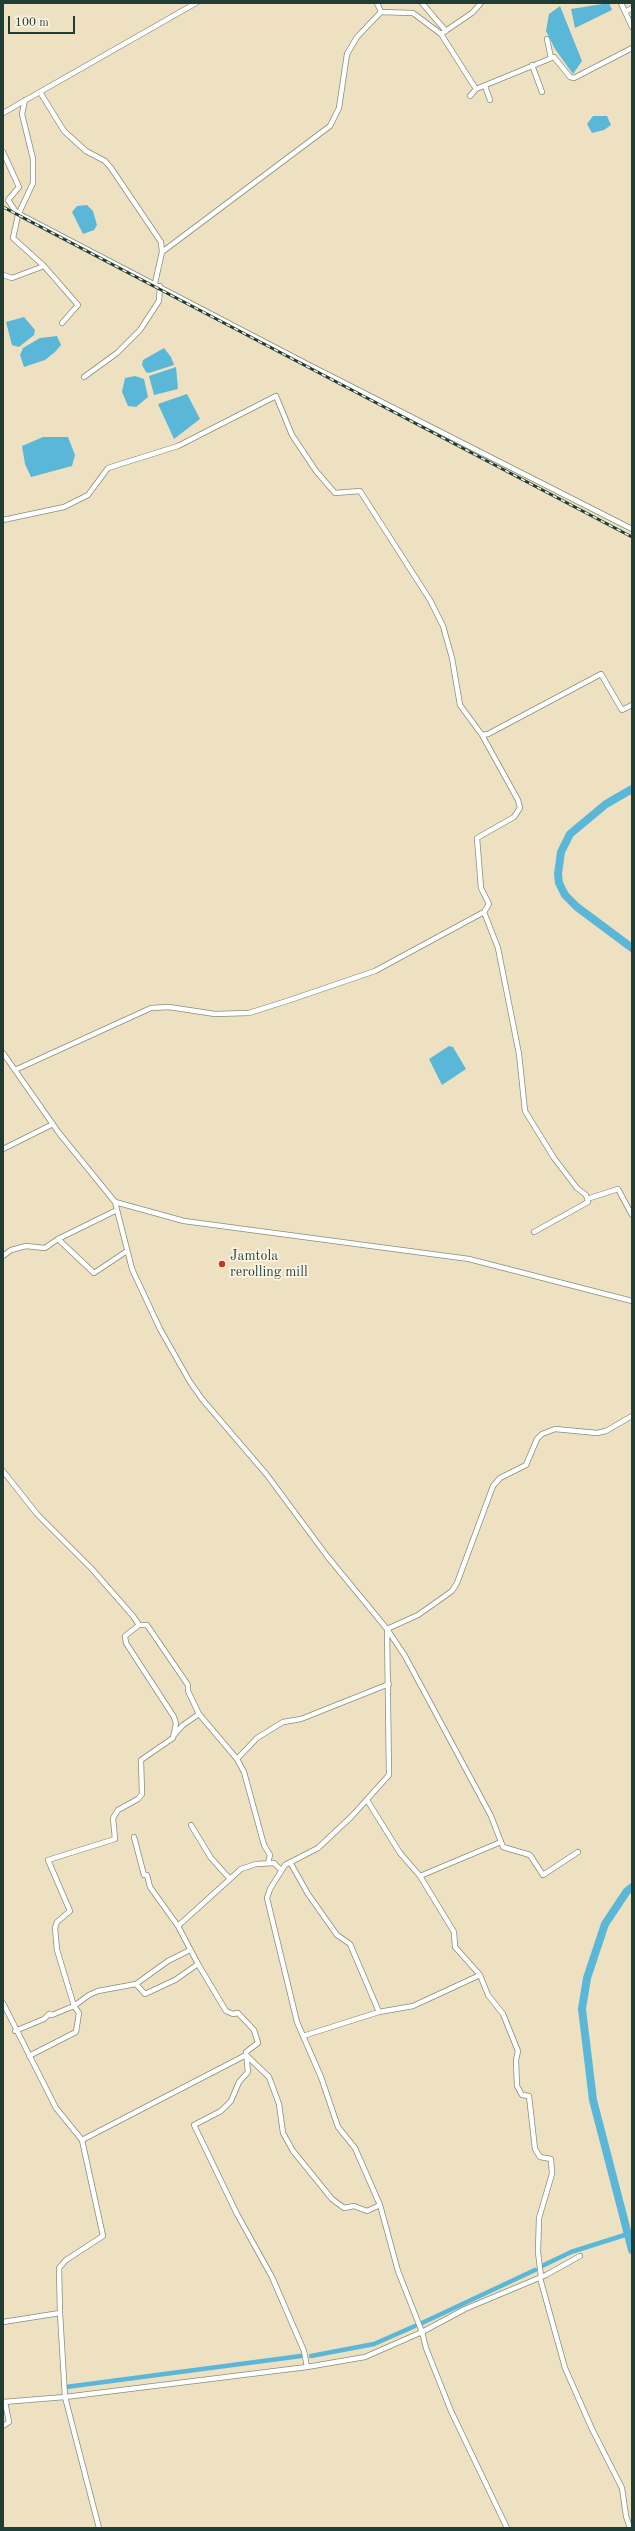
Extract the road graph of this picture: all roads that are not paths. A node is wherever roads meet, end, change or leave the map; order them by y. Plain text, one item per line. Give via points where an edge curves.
1 (196, 3) edge
2 (377, 3) edge
3 (422, 3) edge
4 (481, 3) edge
5 (621, 3) edge
6 (632, 8) edge
7 (381, 12) junction
8 (625, 12) junction
9 (632, 26) edge
10 (444, 32) junction
11 (547, 39) dead end
12 (632, 48) edge
13 (551, 58) junction
14 (532, 65) junction
15 (485, 86) junction
16 (476, 89) junction
17 (40, 92) junction
18 (542, 92) dead end
19 (470, 96) dead end
20 (25, 100) junction
21 (490, 100) dead end
22 (3, 113) edge
23 (3, 152) edge
24 (18, 214) junction
25 (162, 252) junction
26 (44, 266) junction
27 (3, 275) edge
28 (155, 283) junction
29 (160, 286) junction
30 (62, 323) dead end
31 (84, 377) dead end
32 (3, 520) edge
33 (632, 529) edge
34 (632, 706) edge
35 (482, 735) junction
36 (484, 912) junction
37 (3, 1053) edge
38 (15, 1070) junction
39 (53, 1124) junction
40 (3, 1150) edge
41 (587, 1199) junction
42 (115, 1202) junction
43 (117, 1210) junction
44 (632, 1215) edge
45 (534, 1232) dead end
46 (58, 1239) junction
47 (128, 1251) junction
48 (3, 1257) edge
49 (632, 1301) edge
50 (632, 1416) edge
51 (3, 1471) edge
52 (139, 1625) junction
53 (387, 1629) junction
54 (389, 1684) junction
55 (199, 1714) junction
56 (174, 1736) junction
57 (237, 1759) junction
58 (367, 1800) junction
59 (191, 1825) dead end
60 (134, 1838) dead end
61 (501, 1842) junction
62 (578, 1852) dead end
63 (290, 1862) junction
64 (268, 1863) junction
65 (281, 1870) junction
66 (420, 1876) junction
67 (230, 1879) junction
68 (178, 1926) junction
69 (190, 1950) junction
70 (198, 1964) junction
71 (480, 1975) junction
72 (136, 1984) junction
73 (3, 2003) edge
74 (74, 2006) junction
75 (379, 2012) junction
76 (15, 2031) junction
77 (303, 2036) junction
78 (246, 2055) junction
79 (29, 2056) junction
80 (82, 2140) junction
81 (380, 2205) junction
82 (580, 2256) dead end
83 (540, 2277) junction
84 (60, 2313) junction
85 (3, 2322) edge
86 (422, 2332) junction
87 (307, 2367) junction
88 (65, 2398) junction
89 (4, 2402) edge
90 (3, 2426) edge
91 (99, 2528) edge
92 (507, 2528) edge
93 (630, 2528) edge

1 - 17 street
2 - 7 street
3 - 10 street
4 - 10 street via 472,13
5 - 8 street
6 - 8 street
7 - 10 street via 413,13
7 - 25 street via 357,37 347,54 339,108 330,126
8 - 9 street
10 - 16 street
11 - 13 street
12 - 13 street via 574,78 570,77 554,57
13 - 14 street
14 - 15 street
14 - 18 street
15 - 16 street
15 - 21 street
16 - 19 street
17 - 20 street
17 - 25 street via 64,131 86,151 105,161 111,168 161,242
20 - 22 street
20 - 24 street via 22,114 33,159 33,183
23 - 24 street via 19,187 8,200
24 - 26 street via 13,238
24 - 28 street
25 - 28 street
26 - 27 street via 12,278
26 - 30 street via 78,305
28 - 29 street
29 - 31 street via 159,301 140,330 117,352
29 - 33 street via 307,364
32 - 35 street via 64,507 88,495 108,468 178,446 276,396 292,435 316,471 335,494 360,491 430,600 443,626 452,658 460,705
34 - 35 street via 622,710 601,674
35 - 36 street via 520,808 514,817 477,838 481,888 489,904
36 - 38 street via 375,970 287,1001 249,1013 215,1014 169,1007 150,1008
36 - 41 street via 498,948 519,1054 525,1111 554,1158
37 - 38 street
38 - 39 street
39 - 40 street
39 - 42 street
41 - 44 street via 618,1189
41 - 45 street via 588,1202
42 - 43 street
42 - 49 street via 184,1220 469,1259
43 - 46 street
43 - 47 street
46 - 47 street via 94,1273
46 - 48 street via 45,1248 26,1246 12,1250
47 - 53 street via 132,1269 160,1330 202,1399 267,1475 327,1556
50 - 53 street via 606,1431 597,1433 555,1429 542,1434 537,1439 526,1465 500,1478 493,1486 452,1591 418,1615
51 - 52 street via 37,1514 92,1568
52 - 55 street via 147,1625 171,1658 188,1685 188,1691
52 - 56 street via 127,1633 126,1643 174,1717
53 - 54 street
53 - 61 street via 405,1656 491,1816
54 - 57 street via 301,1719 283,1722 257,1738
54 - 58 street via 389,1775
55 - 56 street via 183,1725
55 - 57 street
56 - 74 street via 141,1760 142,1794 118,1810 113,1818 115,1839 48,1860 70,1911 57,1922 55,1928 57,1950
57 - 64 street via 244,1772 264,1845 270,1855
58 - 63 street via 318,1848
58 - 66 street via 400,1853
59 - 67 street via 211,1858
60 - 68 street via 144,1875 147,1875 150,1887
61 - 62 street via 503,1847 530,1855 543,1875
61 - 66 street
63 - 65 street
63 - 75 street via 308,1894 337,1935 350,1944
64 - 65 street via 274,1863
64 - 67 street via 241,1869
65 - 77 street via 267,1898 297,2022
66 - 71 street via 454,1932 455,1947
67 - 68 street
68 - 69 street
69 - 70 street
69 - 72 street via 168,1961
70 - 72 street via 175,1980 145,1994
70 - 78 street via 226,2011 238,2013 254,2030 258,2042 246,2052
71 - 75 street via 413,2006
71 - 83 street via 488,1995 503,2014 518,2051 517,2086 522,2095 529,2096 535,2149 540,2157 551,2159 552,2174 542,2204 539,2226
72 - 74 street via 98,1991
73 - 76 street
74 - 76 street via 49,2014 44,2019
74 - 79 street via 80,2013 76,2032
75 - 77 street
76 - 79 street
77 - 81 street via 338,2127 355,2148
78 - 80 street
78 - 81 street via 269,2077 279,2104 284,2133 293,2151 332,2198 344,2208 354,2206 367,2211
78 - 87 street via 248,2072 238,2082 231,2101 221,2111 194,2125 237,2214 272,2277 304,2351
79 - 80 street via 56,2108
80 - 84 street via 103,2236 66,2260 59,2268
81 - 86 street via 398,2271
82 - 83 street
83 - 86 street via 465,2308
83 - 93 street via 565,2368 622,2488
84 - 85 street
84 - 88 street
86 - 87 street via 365,2356
86 - 92 street via 451,2411
87 - 88 street
88 - 89 street
88 - 91 street
89 - 90 street via 9,2422

